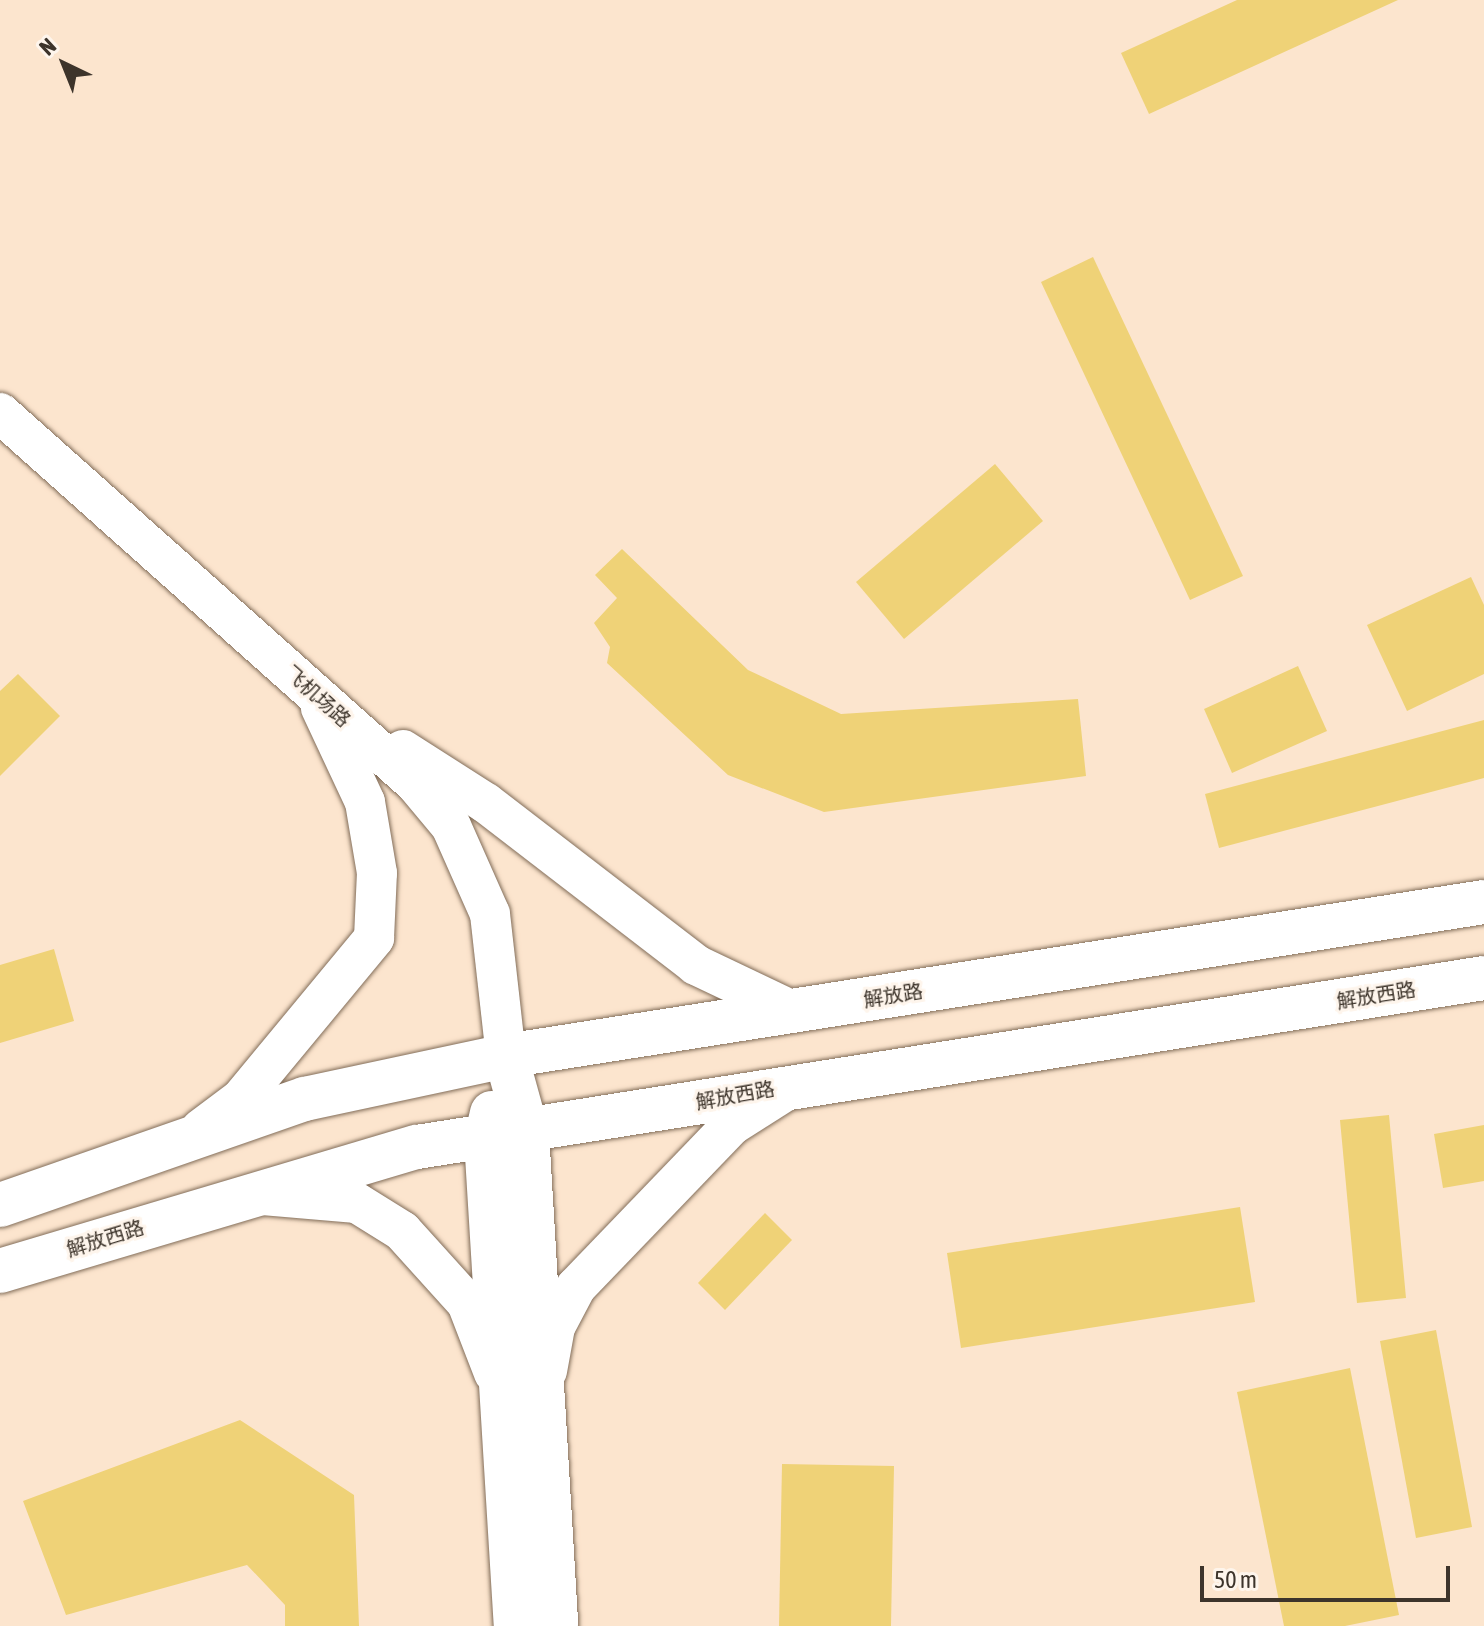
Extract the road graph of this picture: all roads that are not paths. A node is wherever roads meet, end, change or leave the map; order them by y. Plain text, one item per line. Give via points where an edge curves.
1 (0, 413) edge
2 (315, 693) junction
3 (1484, 902) edge
4 (1484, 978) edge
5 (793, 1011) junction
6 (506, 1056) junction
7 (802, 1083) junction
8 (507, 1135) junction
9 (176, 1148) junction
10 (247, 1194) junction
11 (0, 1205) edge
12 (0, 1271) edge
13 (522, 1398) junction
14 (516, 1626) edge
15 (556, 1626) edge

1 - 2 street, 飞机场路
2 - 5 street via 486,803 696,965
2 - 6 street, 飞机场路 via 415,783 475,869 490,914
2 - 9 street via 365,802 377,873 374,938 241,1099
3 - 5 main road, 解放路
4 - 7 main road, 解放西路
5 - 6 main road, 解放路
6 - 8 main road
6 - 9 main road, 解放路 via 305,1099
7 - 8 main road, 解放西路
7 - 13 street via 732,1125 576,1287
8 - 10 main road, 解放西路 via 417,1147
8 - 13 main road
9 - 11 main road
10 - 12 main road, 解放西路
10 - 13 street via 357,1203 402,1231 467,1303
13 - 14 main road
13 - 15 main road

